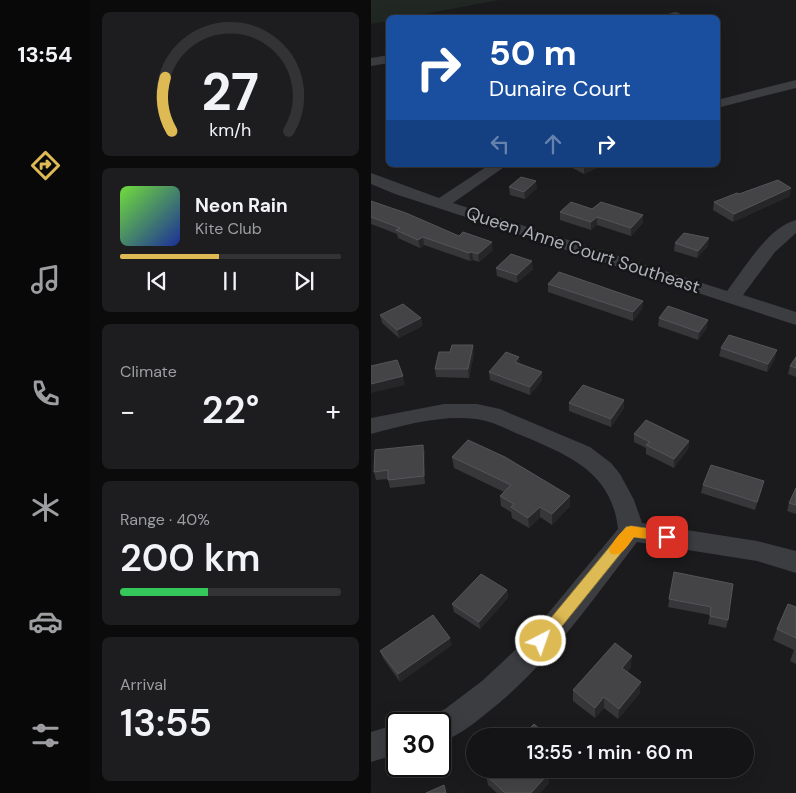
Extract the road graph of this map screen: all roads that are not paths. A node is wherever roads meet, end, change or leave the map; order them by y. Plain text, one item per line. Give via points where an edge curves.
1 (386, 60) edge
2 (371, 62) edge
3 (796, 84) edge
4 (720, 103) edge
5 (496, 167) edge
6 (371, 178) edge
7 (441, 203) junction
8 (796, 225) edge
9 (732, 298) junction
10 (796, 319) edge
11 (371, 426) edge
12 (631, 531) junction
13 (796, 562) edge
14 (451, 722) edge
15 (386, 742) edge
16 (371, 747) edge

1 - 2 street
3 - 4 street
5 - 7 street
6 - 7 street, Queen Anne Court Southeast
7 - 9 street, Queen Anne Court Southeast
8 - 9 street via 771,245
9 - 10 street, Queen Anne Court Southeast
11 - 12 street via 436,410 497,416 584,453 603,468 630,515
12 - 13 street via 757,551
12 - 14 street via 519,666
15 - 16 street

